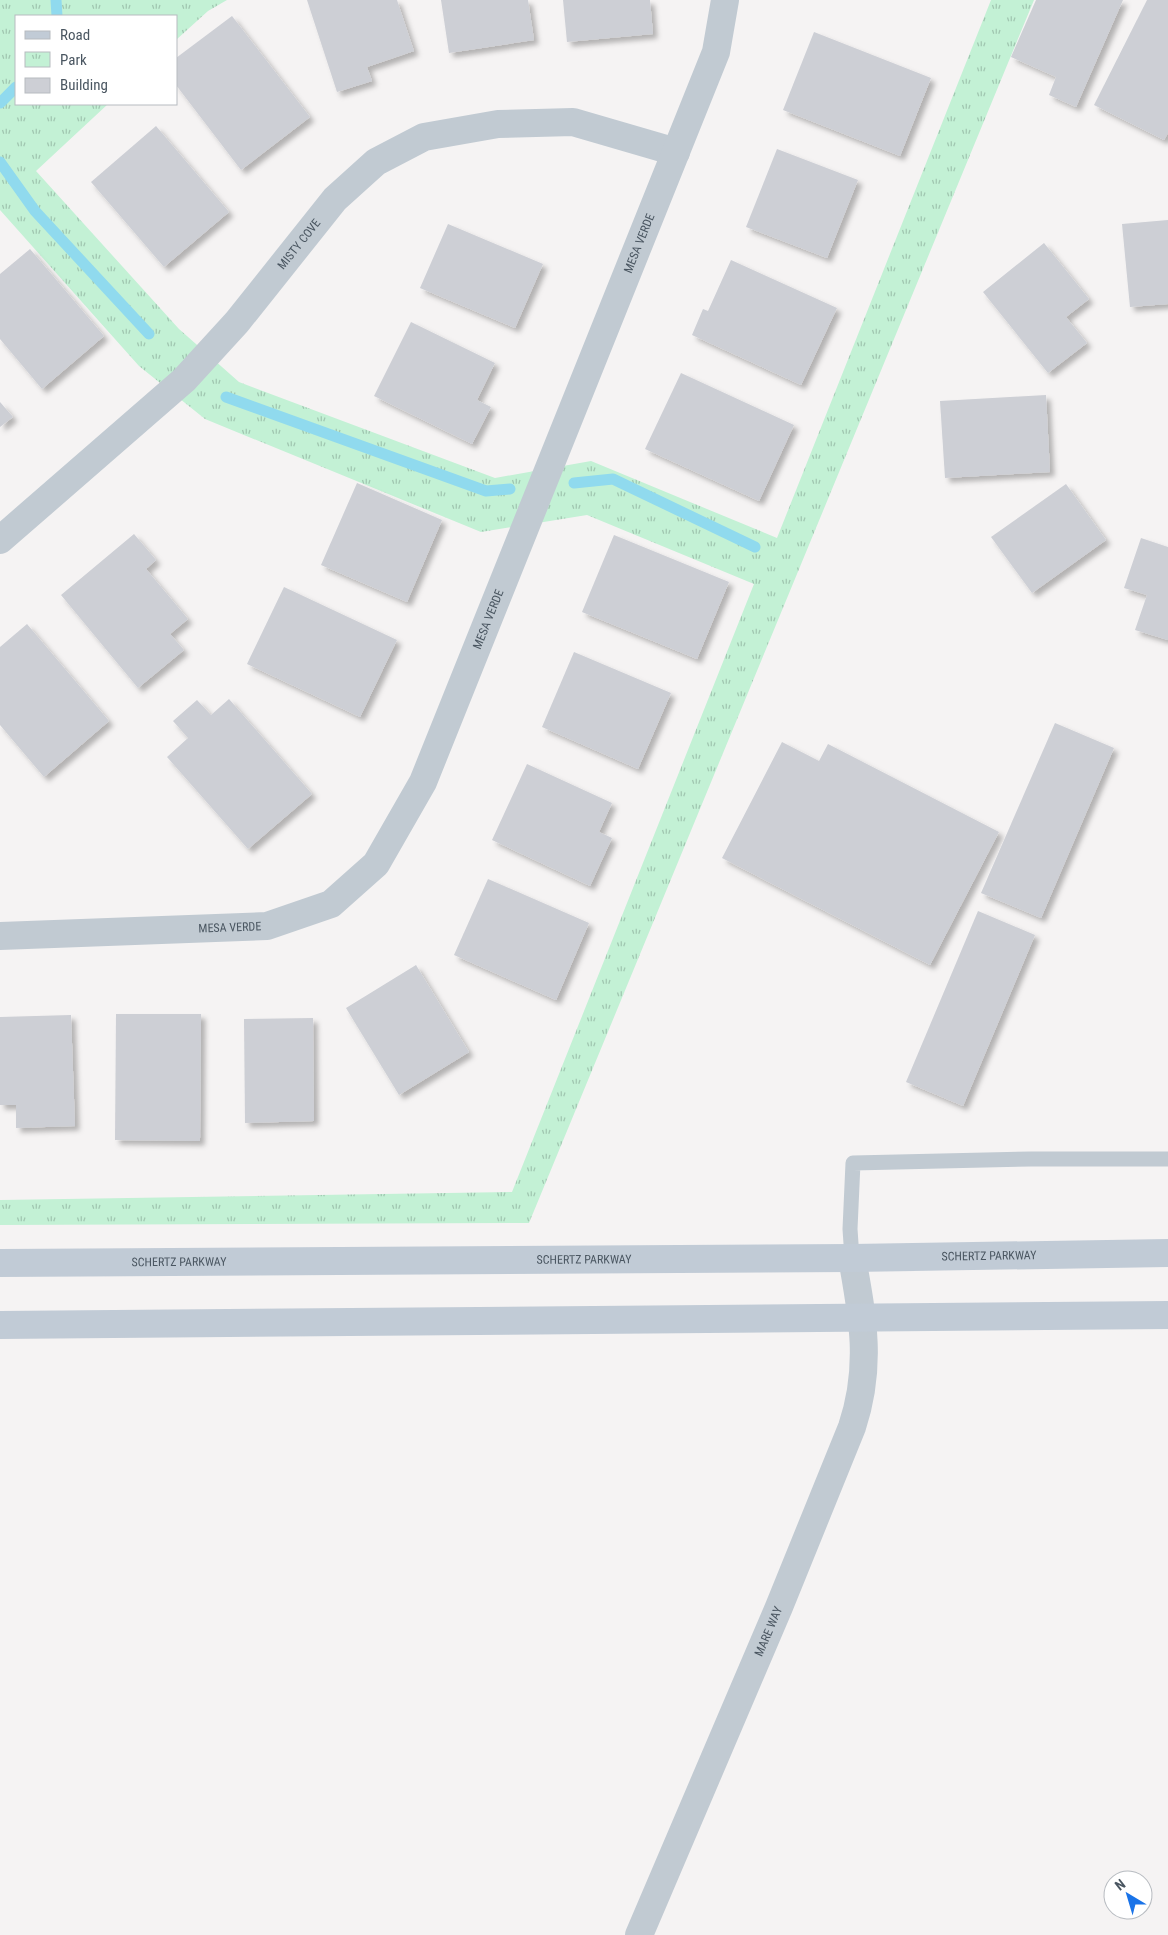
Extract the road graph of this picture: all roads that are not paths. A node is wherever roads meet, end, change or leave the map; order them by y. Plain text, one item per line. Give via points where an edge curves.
1 (726, 0) edge
2 (676, 152) junction
3 (0, 540) edge
4 (0, 936) edge
5 (1168, 1158) edge
6 (1168, 1253) edge
7 (852, 1258) junction
8 (0, 1263) edge
9 (1168, 1315) edge
10 (863, 1318) junction
11 (0, 1325) edge
12 (639, 1935) edge

1 - 2 street, MESA VERDE via 716,52
2 - 3 street, MISTY COVE via 573,122 498,124 424,137 376,162 335,199 236,322 184,380
2 - 4 street, MESA VERDE via 423,782 376,864 331,904 267,926
5 - 7 lane via 853,1163
6 - 7 main road, SCHERTZ PARKWAY
7 - 8 main road, SCHERTZ PARKWAY
7 - 10 street, MARE WAY
9 - 10 main road
10 - 11 main road
10 - 12 street, MARE WAY via 863,1378 852,1426 779,1607

